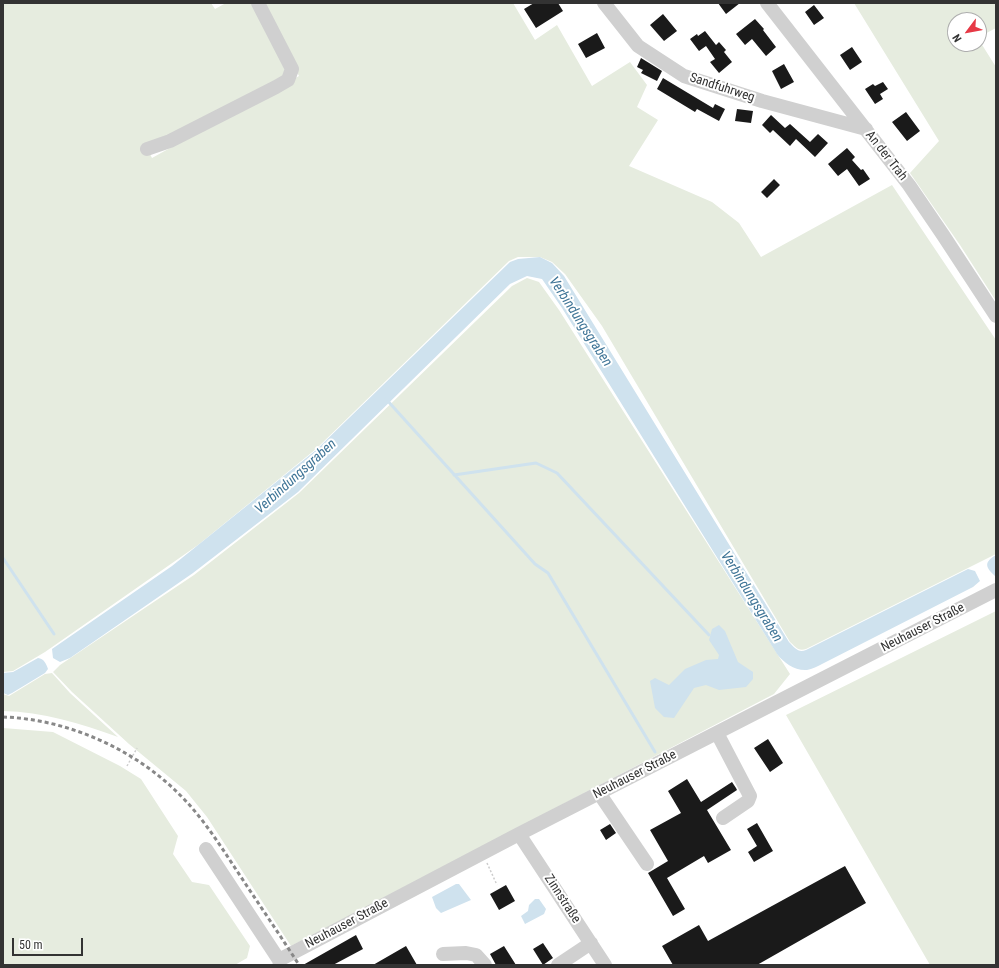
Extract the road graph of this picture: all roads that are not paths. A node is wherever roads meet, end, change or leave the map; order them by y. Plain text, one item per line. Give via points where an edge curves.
1 (258, 3) edge
2 (604, 3) edge
3 (767, 3) edge
4 (866, 129) junction
5 (147, 149) dead end
6 (996, 316) edge
7 (996, 590) edge
8 (717, 733) junction
9 (599, 793) junction
10 (723, 818) dead end
11 (519, 834) junction
12 (206, 849) dead end
13 (646, 864) dead end
14 (591, 943) junction
15 (443, 954) dead end
16 (280, 962) edge
17 (485, 965) edge
18 (558, 965) edge
19 (605, 965) edge

1 - 5 street via 292,69 288,80 170,141
2 - 4 street, Sandfuhrweg via 638,46 684,76 762,101
3 - 4 street, An der Trah
4 - 6 street, An der Trah via 909,185
7 - 8 street, Neuhauser Straße
8 - 9 street, Neuhauser Straße
8 - 10 street via 750,796 748,801
9 - 11 street, Neuhauser Straße
9 - 13 street
11 - 14 street, Zinnstraße
11 - 16 street, Neuhauser Straße
12 - 16 street
14 - 18 street
14 - 19 street, Zinnstraße
15 - 17 street via 476,955

